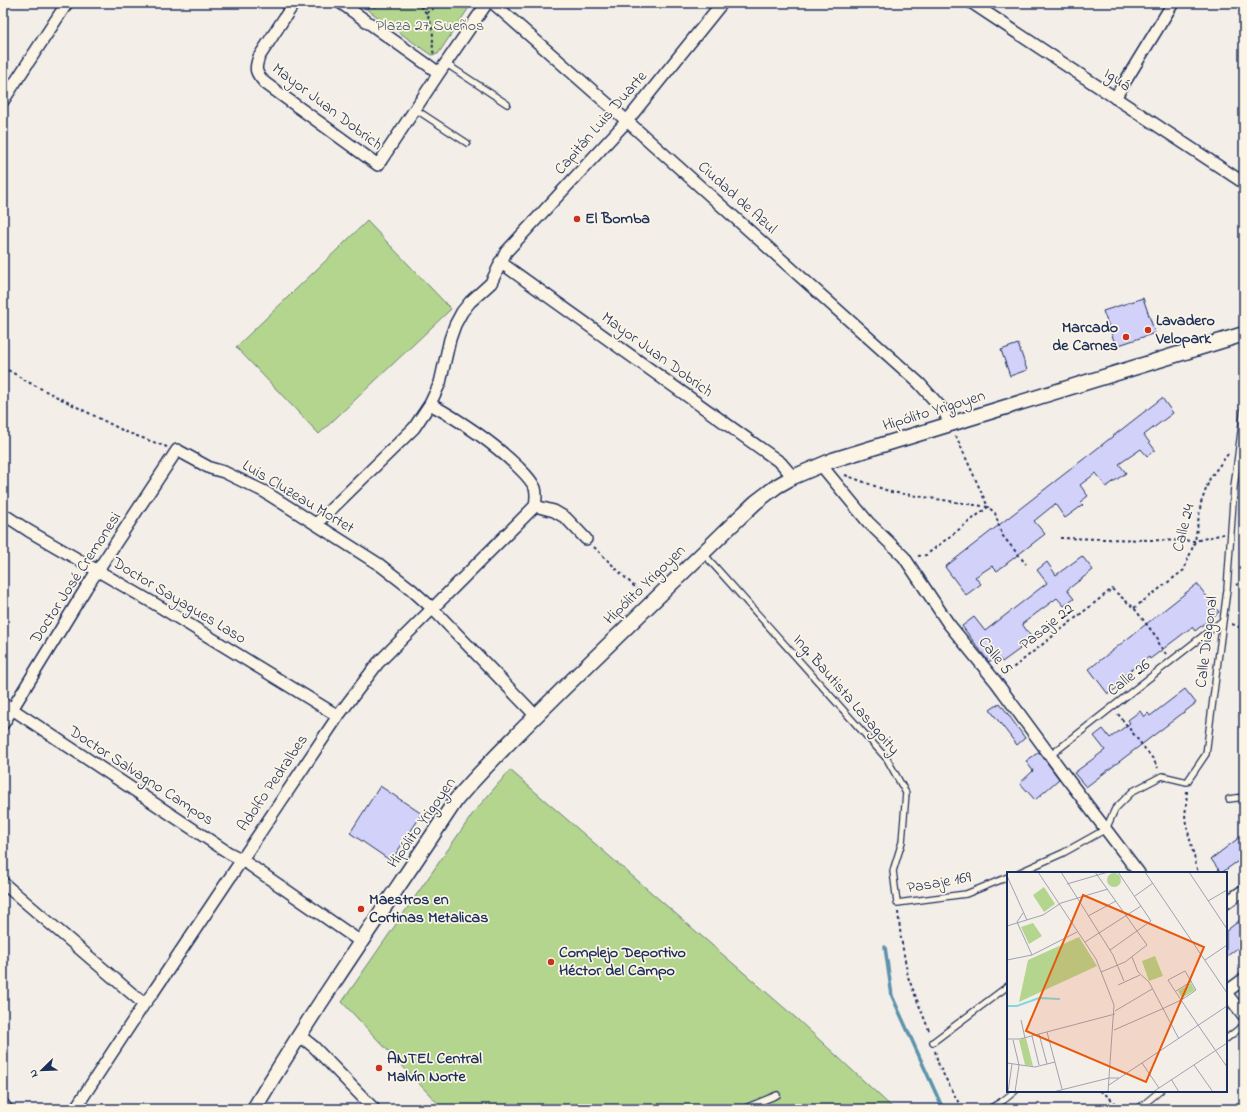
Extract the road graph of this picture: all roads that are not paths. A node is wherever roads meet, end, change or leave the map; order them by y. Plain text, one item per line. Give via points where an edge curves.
1 (67, 3) edge
2 (294, 3) edge
3 (487, 3) edge
4 (493, 3) edge
5 (722, 3) edge
6 (972, 3) edge
7 (1173, 3) edge
8 (343, 5) edge
9 (445, 63) junction
10 (439, 73) junction
11 (1115, 98) junction
12 (3, 101) edge
13 (507, 104) dead end
14 (415, 109) junction
15 (627, 121) junction
16 (467, 143) dead end
17 (1244, 183) edge
18 (500, 262) junction
19 (1244, 334) edge
20 (430, 404) junction
21 (1244, 408) edge
22 (951, 424) junction
23 (177, 450) joint
24 (821, 465) junction
25 (793, 477) junction
26 (535, 506) junction
27 (3, 514) edge
28 (316, 524) junction
29 (586, 539) road end
30 (703, 552) junction
31 (98, 571) junction
32 (432, 608) junction
33 (1222, 621) junction
34 (8, 706) edge
35 (338, 716) junction
36 (536, 716) junction
37 (3, 724) edge
38 (1051, 755) junction
39 (1244, 797) edge
40 (1229, 799) dead end
41 (1106, 828) junction
42 (241, 859) junction
43 (1020, 872) edge
44 (1137, 872) edge
45 (1007, 877) edge
46 (3, 884) edge
47 (1244, 890) edge
48 (1227, 902) edge
49 (897, 903) joint
50 (361, 942) junction
51 (1244, 979) edge
52 (1007, 987) edge
53 (1227, 992) edge
54 (1227, 994) edge
55 (144, 1004) junction
56 (1244, 1016) edge
57 (1244, 1025) edge
58 (299, 1035) junction
59 (1227, 1038) edge
60 (933, 1042) road end
61 (1014, 1092) edge
62 (1159, 1092) edge
63 (776, 1095) dead end
64 (3, 1104) edge
65 (7, 1109) edge
66 (75, 1109) edge
67 (254, 1109) edge
68 (374, 1109) edge
69 (743, 1109) edge
70 (989, 1109) edge
71 (1138, 1109) edge

1 - 12 street
2 - 14 street, Mayor Juan Dobrich via 259,57 256,66 258,75 265,83 378,165
3 - 9 street
4 - 15 street, Ciudad de Azul
5 - 15 street, Capitán Luis Duarte
6 - 11 street, Iguá
7 - 11 street
8 - 10 street
9 - 10 street
9 - 13 lane
10 - 14 street
11 - 17 street, Iguá
14 - 16 lane
15 - 18 street, Capitán Luis Duarte via 506,252
15 - 22 street, Ciudad de Azul via 920,383 943,410
18 - 20 street, Capitán Luis Duarte via 491,283 470,302 454,325 440,383
18 - 25 street, Mayor Juan Dobrich via 781,463
19 - 22 street, Hipólito Yrigoyen
20 - 26 street via 467,426 524,473 534,487
20 - 28 street, Capitán Luis Duarte via 414,428
21 - 33 lane, Calle Diagonal
22 - 24 street, Hipólito Yrigoyen
23 - 28 street, Luis Cluzeau Mortet via 210,468 265,492
23 - 31 street, Doctor José Cremonesi
24 - 25 street, Hipólito Yrigoyen
24 - 38 street, Calle 5 via 868,522 904,557 948,623
25 - 30 street, Hipólito Yrigoyen via 756,502
26 - 29 street via 554,511 566,518
26 - 32 street, Adolfo Pedralbes
27 - 31 street, Doctor Sayagues Laso
28 - 32 street, Luis Cluzeau Mortet via 380,565
30 - 36 street, Hipólito Yrigoyen
30 - 49 lane, Ing. Bautista Lasagoity via 887,759 906,793 902,842 893,871
31 - 34 street, Doctor José Cremonesi
31 - 35 street, Doctor Sayagues Laso
32 - 35 street, Adolfo Pedralbes via 378,663
32 - 36 street, Luis Cluzeau Mortet
33 - 38 lane, Calle 26
33 - 41 lane, Calle Diagonal via 1206,754 1188,782 1162,776 1133,792 1114,809
34 - 37 street, Doctor José Cremonesi
34 - 42 street, Doctor Salvagno Campos
35 - 42 street, Adolfo Pedralbes
36 - 50 street, Hipólito Yrigoyen via 489,762 456,800
38 - 41 street, Calle 5
39 - 40 lane
41 - 43 lane via 1063,853
41 - 44 street, Calle 5
42 - 50 street, Doctor Salvagno Campos
42 - 55 street, Adolfo Pedralbes
45 - 49 lane, Pasaje 169 via 966,894
46 - 55 street
47 - 48 street
50 - 58 street, Hipólito Yrigoyen
51 - 53 street
52 - 60 lane
54 - 56 street
55 - 66 street, Adolfo Pedralbes
57 - 59 lane
58 - 67 street, Hipólito Yrigoyen
58 - 68 street
61 - 70 lane
62 - 71 lane
63 - 69 lane
64 - 65 street

